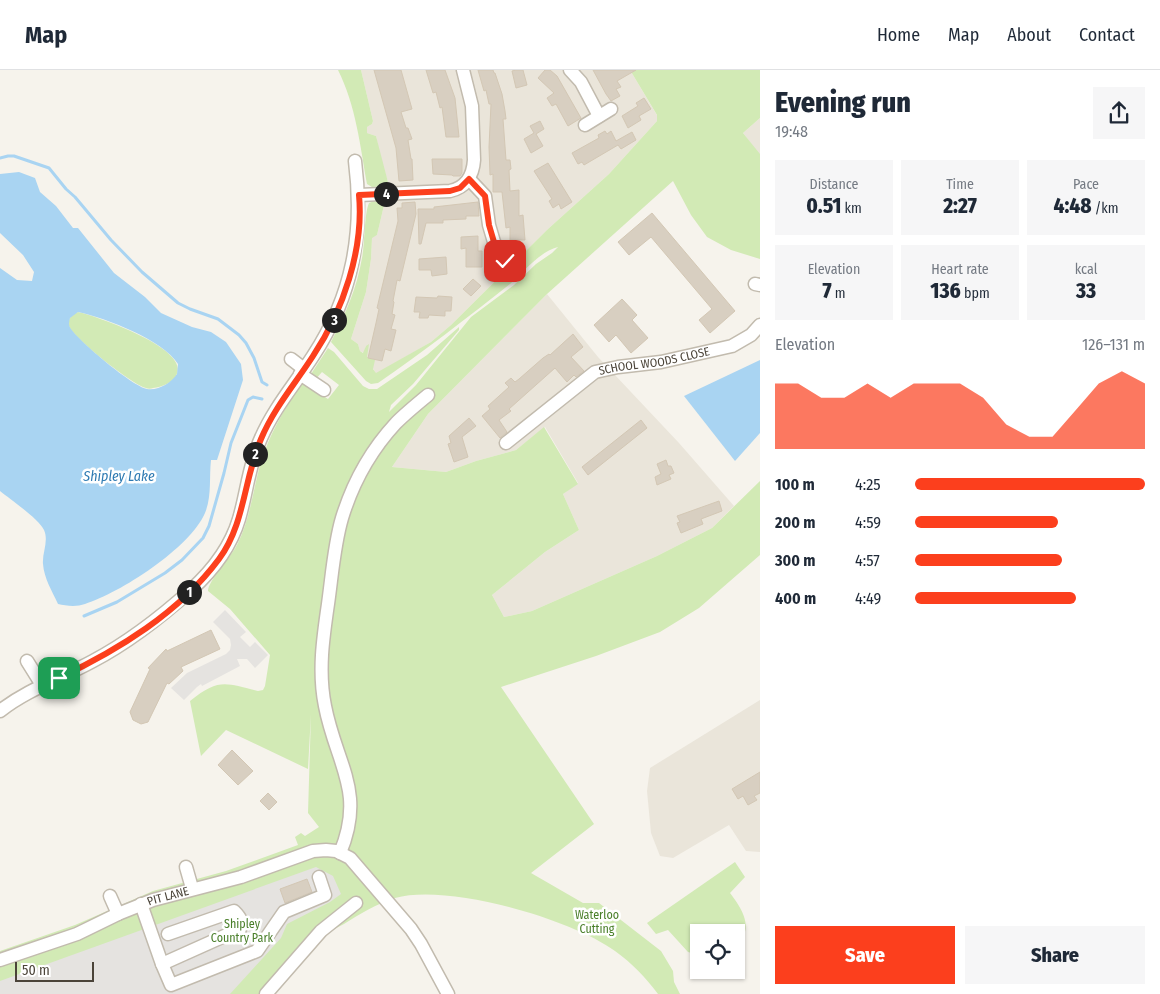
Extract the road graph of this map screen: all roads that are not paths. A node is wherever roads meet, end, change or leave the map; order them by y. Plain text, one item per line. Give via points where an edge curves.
1 (463, 70) edge
2 (570, 70) edge
3 (611, 109) dead end
4 (599, 116) junction
5 (585, 125) dead end
6 (355, 161) dead end
7 (469, 179) junction
8 (359, 195) junction
9 (515, 252) dead end
10 (505, 261) junction
11 (492, 274) dead end
12 (760, 325) edge
13 (291, 359) dead end
14 (302, 371) junction
15 (324, 390) dead end
16 (428, 395) dead end
17 (506, 443) dead end
18 (27, 662) dead end
19 (42, 685) junction
20 (0, 711) edge
21 (340, 852) junction
22 (186, 867) dead end
23 (318, 877) dead end
24 (192, 888) junction
25 (110, 896) dead end
26 (141, 904) junction
27 (356, 904) dead end
28 (118, 914) junction
29 (168, 934) dead end
30 (1, 956) edge
31 (162, 964) junction
32 (266, 994) edge
33 (448, 994) edge

1 - 7 street via 474,118 474,160
2 - 4 street via 581,82
3 - 4 street
4 - 5 street
6 - 8 street
7 - 8 street via 460,188 450,191
7 - 10 street via 485,196 494,242
8 - 14 street via 356,243 346,288 331,325
9 - 10 street
10 - 11 street
12 - 17 street, SCHOOL WOODS CLOSE via 752,335 732,346 595,372
13 - 14 street
14 - 15 street
14 - 19 street via 281,400 263,434 237,524 214,566 191,590 135,635 95,660
16 - 21 street via 381,441 358,476 342,518 335,551 321,660 325,708 350,791 352,808 348,833
18 - 19 street
19 - 20 street
21 - 24 street, PIT LANE via 314,851 241,877
21 - 33 street via 355,863 412,929
22 - 24 street
23 - 31 street via 325,895 284,912 257,951 171,985
24 - 26 street, PIT LANE
25 - 28 street
26 - 28 street, PIT LANE
26 - 31 street
27 - 32 street via 322,931
28 - 30 street, PIT LANE via 77,934
29 - 31 street via 234,911 242,924 240,929

